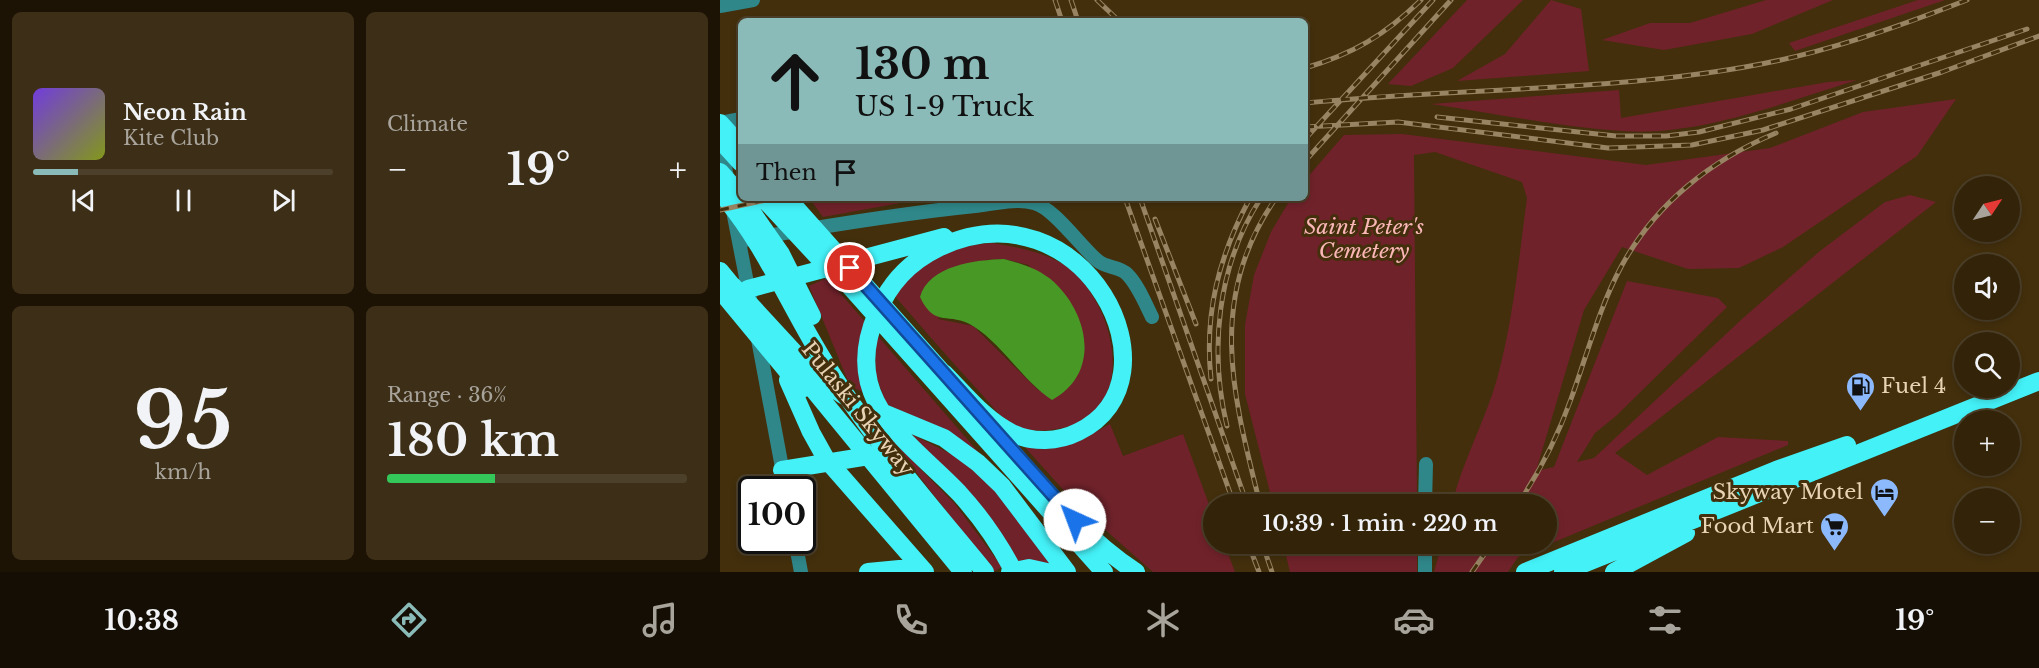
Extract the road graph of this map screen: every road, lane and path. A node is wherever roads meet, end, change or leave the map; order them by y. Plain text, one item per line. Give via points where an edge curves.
1 (753, 0) edge
2 (720, 6) edge
3 (738, 120) edge
4 (720, 123) edge
5 (720, 139) edge
6 (738, 144) edge
7 (725, 163) edge
8 (738, 174) edge
9 (738, 189) edge
10 (720, 192) edge
11 (745, 201) edge
12 (766, 201) edge
13 (775, 201) edge
14 (790, 201) edge
15 (995, 232) junction
16 (739, 241) junction
17 (730, 284) edge
18 (860, 300) junction
19 (1152, 317) dead end
20 (809, 323) junction
21 (764, 344) junction
22 (2039, 369) edge
23 (2020, 376) edge
24 (938, 377) junction
25 (2039, 381) edge
26 (1962, 398) edge
27 (1426, 464) dead end
28 (782, 470) junction
29 (904, 472) junction
30 (783, 476) edge
31 (1762, 493) junction
32 (1425, 494) edge
33 (890, 532) junction
34 (798, 554) edge
35 (1425, 554) edge
36 (924, 571) edge
37 (801, 572) edge
38 (870, 572) edge
39 (951, 572) edge
40 (963, 572) edge
41 (985, 572) edge
42 (1012, 572) edge
43 (1047, 572) edge
44 (1067, 572) edge
45 (1104, 572) edge
46 (1136, 572) edge
47 (1425, 572) edge
48 (1525, 572) edge
49 (1563, 572) edge
50 (1614, 572) edge

1 - 2 street
3 - 4 street
4 - 6 highway
5 - 7 highway
7 - 8 highway
7 - 9 highway
7 - 16 street
10 - 20 highway via 767,255
11 - 20 highway via 781,254
12 - 18 highway
13 - 18 highway
14 - 24 highway
15 - 17 highway via 954,235
15 - 24 highway via 1028,237 1053,247 1076,262 1096,283 1111,308 1120,335 1122,364 1116,390 1104,412 1089,426 1062,438 1040,440 997,424
15 - 42 highway via 953,242 906,269 877,312 868,354 872,388 884,418 898,437 965,500 993,537
16 - 17 street
16 - 19 street via 853,221 1024,201 1037,203 1101,264 1122,269
17 - 21 highway, Pulaski Skyway
17 - 28 street
17 - 40 highway, Pulaski Skyway
17 - 44 highway via 826,386 958,447 991,475
18 - 24 highway
20 - 29 highway via 847,397
21 - 33 highway via 792,388 816,443
21 - 39 highway, Pulaski Skyway
22 - 23 highway
24 - 45 highway
24 - 46 highway via 1067,512
25 - 31 highway
26 - 48 highway
27 - 32 street
28 - 29 highway via 874,455 891,461
28 - 30 street
29 - 41 highway
31 - 49 highway
31 - 50 highway
33 - 36 highway
33 - 38 highway via 890,552
34 - 37 street
35 - 47 street
36 - 38 highway via 910,568
42 - 43 highway via 1029,568

